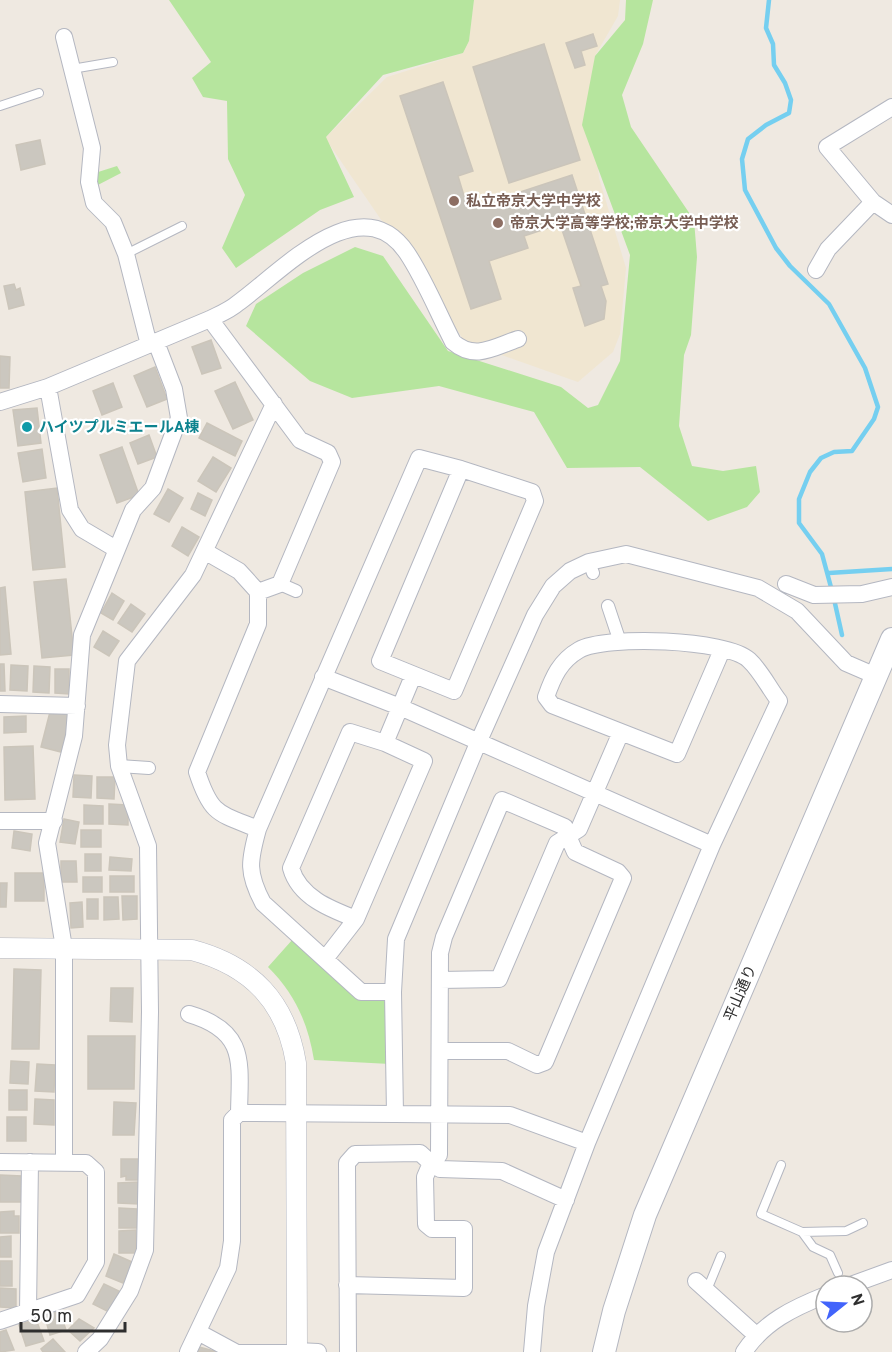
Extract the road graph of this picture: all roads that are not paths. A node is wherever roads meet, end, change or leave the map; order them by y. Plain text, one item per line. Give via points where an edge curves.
1 (64, 37) dead end
2 (113, 62) dead end
3 (72, 69) junction
4 (39, 93) dead end
5 (0, 106) edge
6 (892, 107) edge
7 (873, 202) junction
8 (892, 215) edge
9 (182, 226) dead end
10 (126, 254) junction
11 (816, 270) dead end
12 (210, 318) junction
13 (518, 339) dead end
14 (153, 344) junction
15 (48, 387) junction
16 (0, 402) edge
17 (274, 404) junction
18 (461, 469) junction
19 (116, 549) junction
20 (206, 552) junction
21 (280, 584) junction
22 (786, 584) dead end
23 (892, 587) edge
24 (296, 591) dead end
25 (258, 592) junction
26 (608, 606) dead end
27 (892, 639) edge
28 (620, 642) junction
29 (723, 650) junction
30 (413, 676) junction
31 (876, 676) junction
32 (323, 677) junction
33 (0, 704) edge
34 (77, 706) junction
35 (400, 707) junction
36 (621, 732) junction
37 (385, 743) junction
38 (478, 743) junction
39 (119, 766) junction
40 (149, 768) dead end
41 (596, 794) junction
42 (0, 820) edge
43 (54, 821) junction
44 (258, 829) junction
45 (568, 836) junction
46 (712, 845) junction
47 (356, 919) junction
48 (0, 948) edge
49 (64, 948) junction
50 (149, 949) junction
51 (325, 959) junction
52 (440, 980) junction
53 (393, 992) junction
54 (189, 1014) dead end
55 (440, 1052) junction
56 (297, 1112) junction
57 (239, 1113) junction
58 (395, 1114) junction
59 (439, 1114) junction
60 (587, 1143) junction
61 (0, 1162) edge
62 (30, 1162) junction
63 (64, 1162) junction
64 (431, 1163) junction
65 (781, 1165) dead end
66 (566, 1200) junction
67 (863, 1223) dead end
68 (802, 1232) junction
69 (721, 1256) dead end
70 (892, 1270) edge
71 (840, 1274) edge
72 (874, 1274) edge
73 (347, 1285) junction
74 (701, 1286) joint
75 (814, 1300) edge
76 (28, 1311) junction
77 (0, 1321) edge
78 (198, 1332) junction
79 (756, 1335) junction
80 (235, 1351) edge
81 (297, 1351) edge
82 (86, 1352) edge
83 (188, 1352) edge
84 (318, 1352) edge
85 (348, 1352) edge
86 (532, 1352) edge
87 (604, 1352) edge
88 (744, 1352) edge

1 - 3 street
2 - 3 lane
3 - 10 street via 92,148 89,182 94,203 113,222
4 - 5 lane
6 - 7 street via 827,147
7 - 8 street
7 - 11 street via 828,249
9 - 10 lane
10 - 14 street
12 - 13 street via 236,305 326,236 346,228 371,228 394,239 406,252 453,342 463,350 471,353
12 - 14 street
12 - 17 street
14 - 15 street
14 - 19 street via 174,389 179,418 153,488 133,510
15 - 16 street
15 - 19 street via 70,510 82,529
17 - 20 street
17 - 21 street via 300,440 328,453 332,462
18 - 30 street via 380,661
18 - 30 street via 532,492 535,501 454,691
18 - 32 street via 419,458 345,612
19 - 34 street via 82,635
20 - 25 street via 239,571
20 - 39 street via 127,661 117,745
21 - 24 street
21 - 25 street
22 - 23 street via 814,595 862,594
25 - 44 street via 258,624 191,772 206,799 221,814
26 - 28 street
27 - 31 main road, 平山通り
28 - 29 street via 681,641
28 - 36 street via 589,646 563,661 546,697 552,705
29 - 36 street via 677,754
29 - 46 street via 748,658 779,701
30 - 35 street
31 - 38 street via 846,663 797,611 758,588 626,554 561,579 543,599
31 - 87 main road, 平山通り via 645,1215
32 - 35 street
32 - 44 street
33 - 34 street
34 - 43 street
35 - 37 street
35 - 38 street
36 - 41 street
37 - 47 street via 424,761
37 - 47 street via 350,732 291,867 294,880 324,907
38 - 41 street
38 - 53 street via 396,939
39 - 40 street
39 - 50 street via 148,846
41 - 45 street via 579,829
41 - 46 street
42 - 43 street
43 - 49 street via 47,843
44 - 51 street via 250,858 254,885 263,903
45 - 52 street via 557,843 500,979
45 - 52 street via 565,826 502,800 444,937
45 - 55 street via 574,852 623,878 545,1062 537,1065 508,1052
46 - 60 street
47 - 51 street
48 - 49 street
49 - 50 street
49 - 63 street
50 - 56 street via 192,950 216,957 256,982 282,1016 292,1041
50 - 82 street via 145,1250 130,1291 100,1339
51 - 53 street via 361,992
52 - 55 street
53 - 58 street
54 - 57 street via 209,1020 233,1040 240,1056
55 - 59 street
56 - 57 street
56 - 58 street
56 - 81 street
57 - 78 street via 232,1120 232,1241 228,1269
58 - 59 street
59 - 60 street via 510,1115
59 - 64 street via 439,1155
60 - 66 street
61 - 62 street
62 - 63 street
62 - 76 street
63 - 76 street via 86,1163 96,1172 96,1262 77,1295
64 - 66 street via 440,1169 502,1171
64 - 73 street via 420,1154 355,1154 347,1163
64 - 73 street via 425,1177 426,1224 432,1229 464,1229 464,1288
65 - 68 lane via 761,1214
66 - 86 street via 546,1252
67 - 68 lane via 846,1231
68 - 71 lane via 813,1247 830,1255
69 - 74 lane
70 - 72 street
73 - 85 street
74 - 79 street
75 - 79 street
76 - 77 street
78 - 80 street
78 - 83 street
79 - 88 street
80 - 81 street
81 - 84 street

